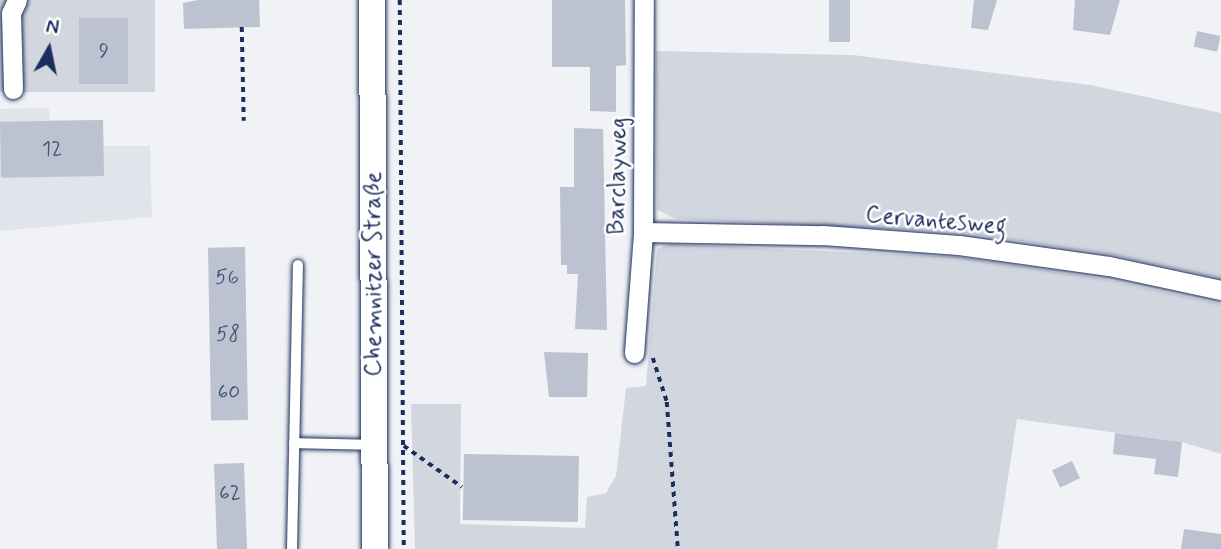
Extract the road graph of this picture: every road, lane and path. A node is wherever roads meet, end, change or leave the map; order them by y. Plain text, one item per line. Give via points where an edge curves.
1 (17, 0) edge
2 (372, 0) edge
3 (401, 0) edge
4 (644, 0) edge
5 (242, 27) dead end
6 (12, 89) dead end
7 (244, 121) dead end
8 (643, 232) junction
9 (298, 265) dead end
10 (1221, 290) edge
11 (634, 353) joint
12 (294, 443) junction
13 (375, 445) junction
14 (404, 446) junction
15 (462, 487) dead end
16 (292, 549) edge
17 (375, 549) edge
18 (404, 549) edge
19 (678, 549) edge

1 - 6 street via 11,13
2 - 13 main road, Chemnitzer Straße
3 - 14 path
4 - 8 street, Barclayweg
5 - 7 path
8 - 10 street, Cervantesweg via 959,245 1109,267
8 - 11 street, Barclayweg
9 - 12 lane
11 - 19 path via 655,358 667,402
12 - 13 lane
12 - 16 lane
13 - 17 main road, Chemnitzer Straße
14 - 15 path
14 - 18 path

